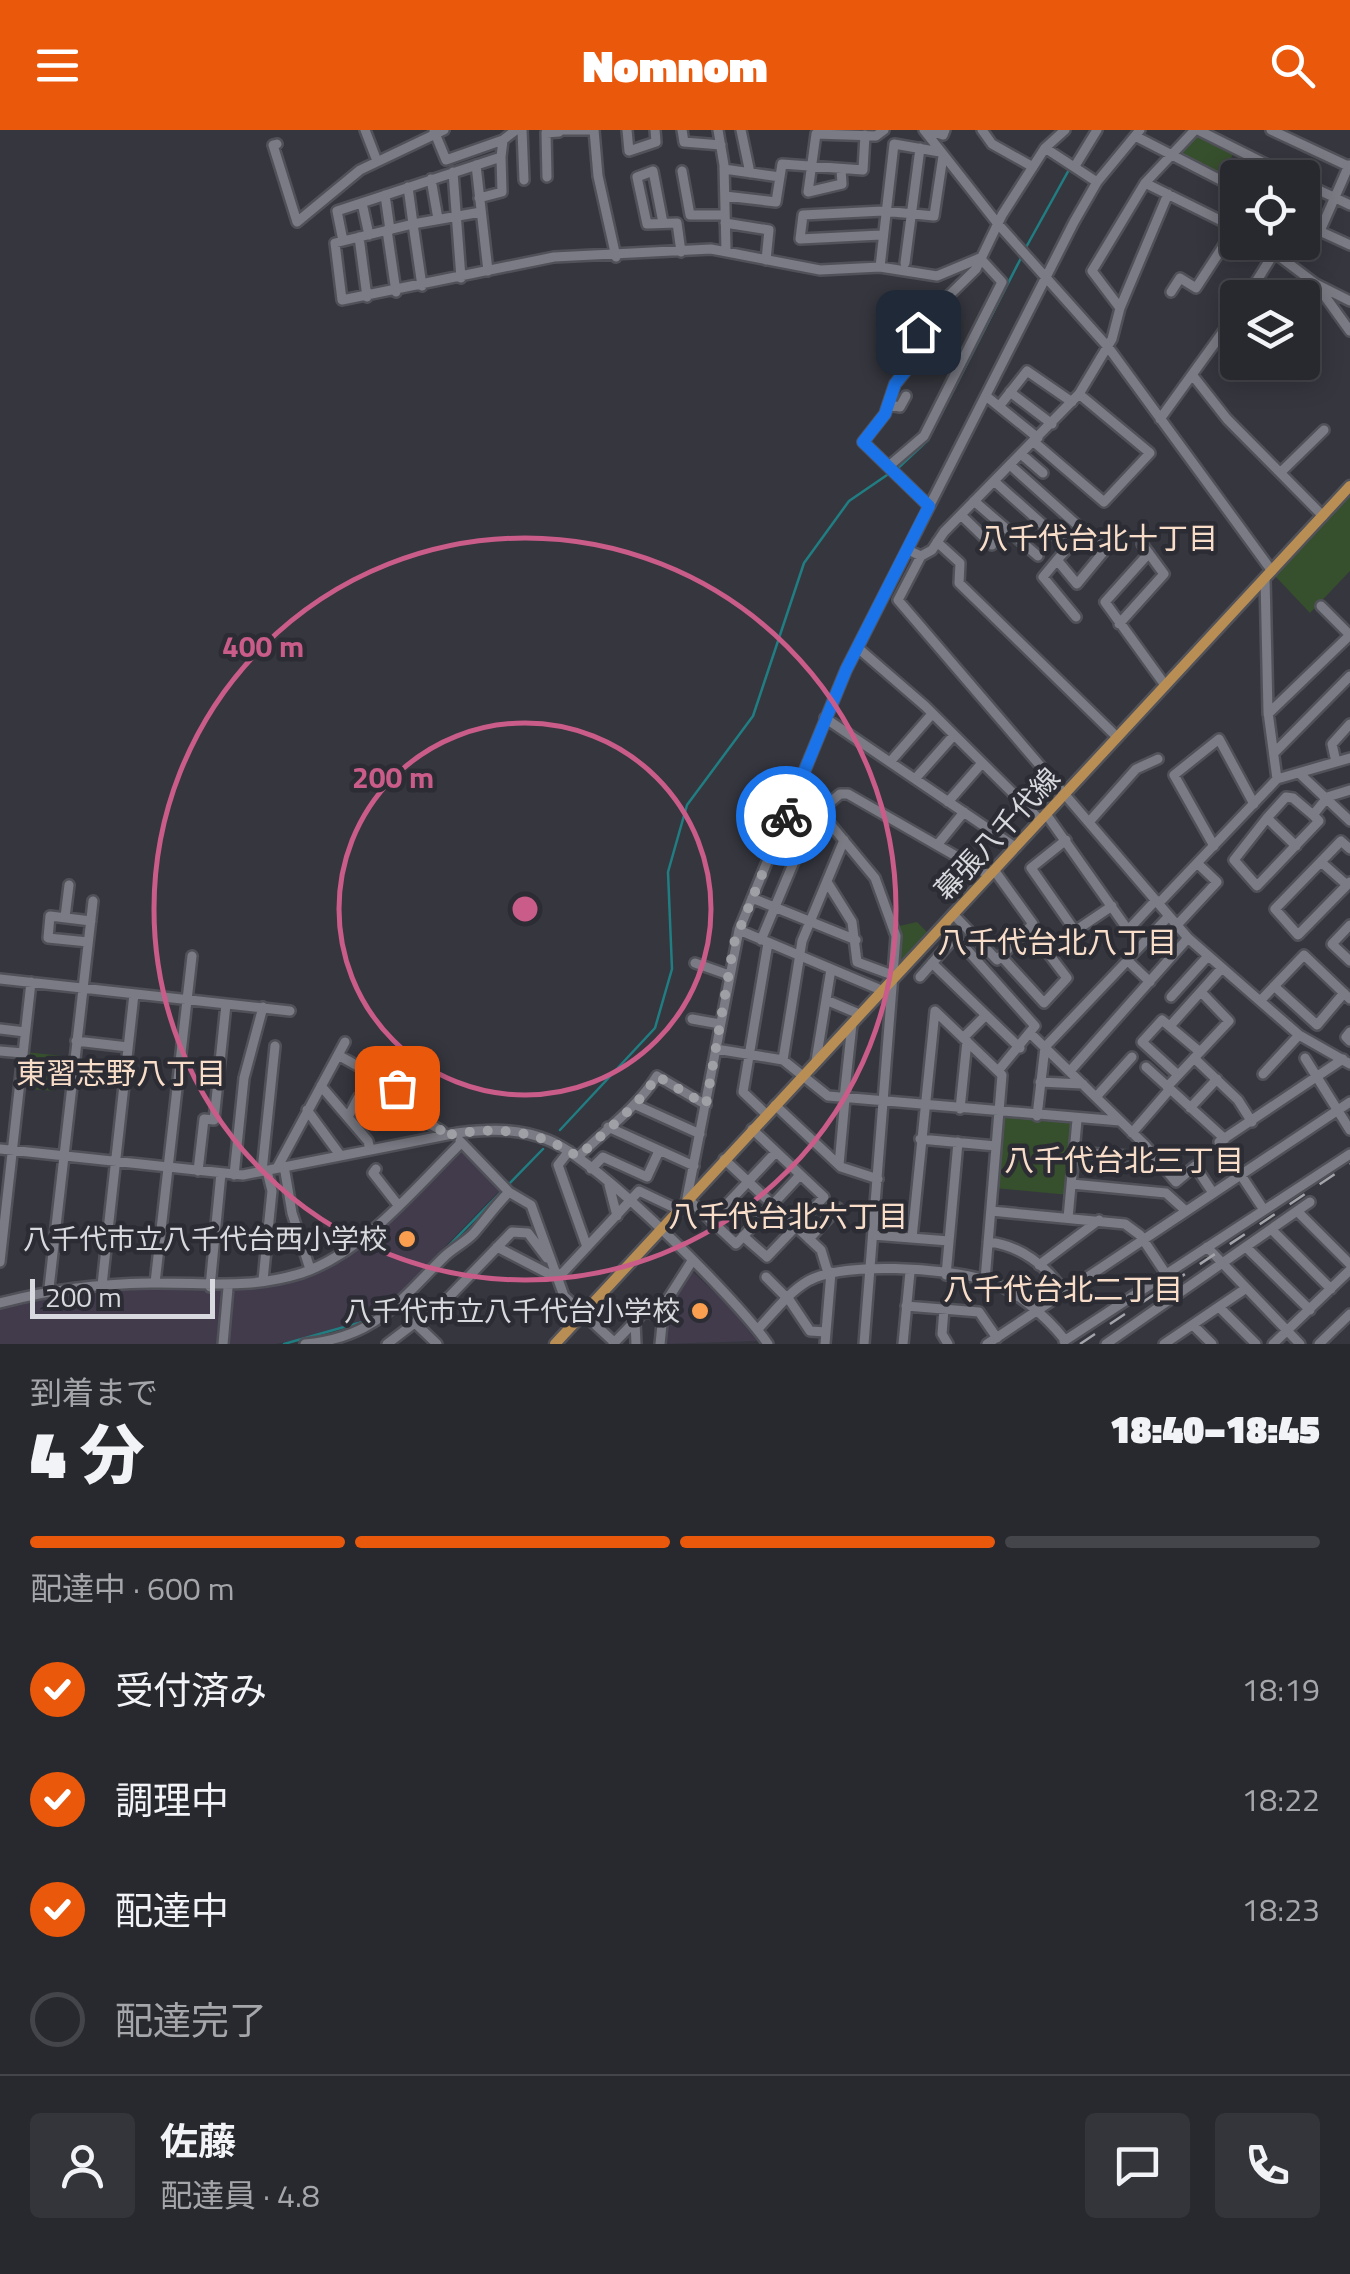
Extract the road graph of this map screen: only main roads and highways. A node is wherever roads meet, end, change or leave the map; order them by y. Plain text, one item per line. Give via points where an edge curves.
1 (1350, 486) edge
2 (554, 1344) edge

1 - 2 main road, 幕張八千代線

